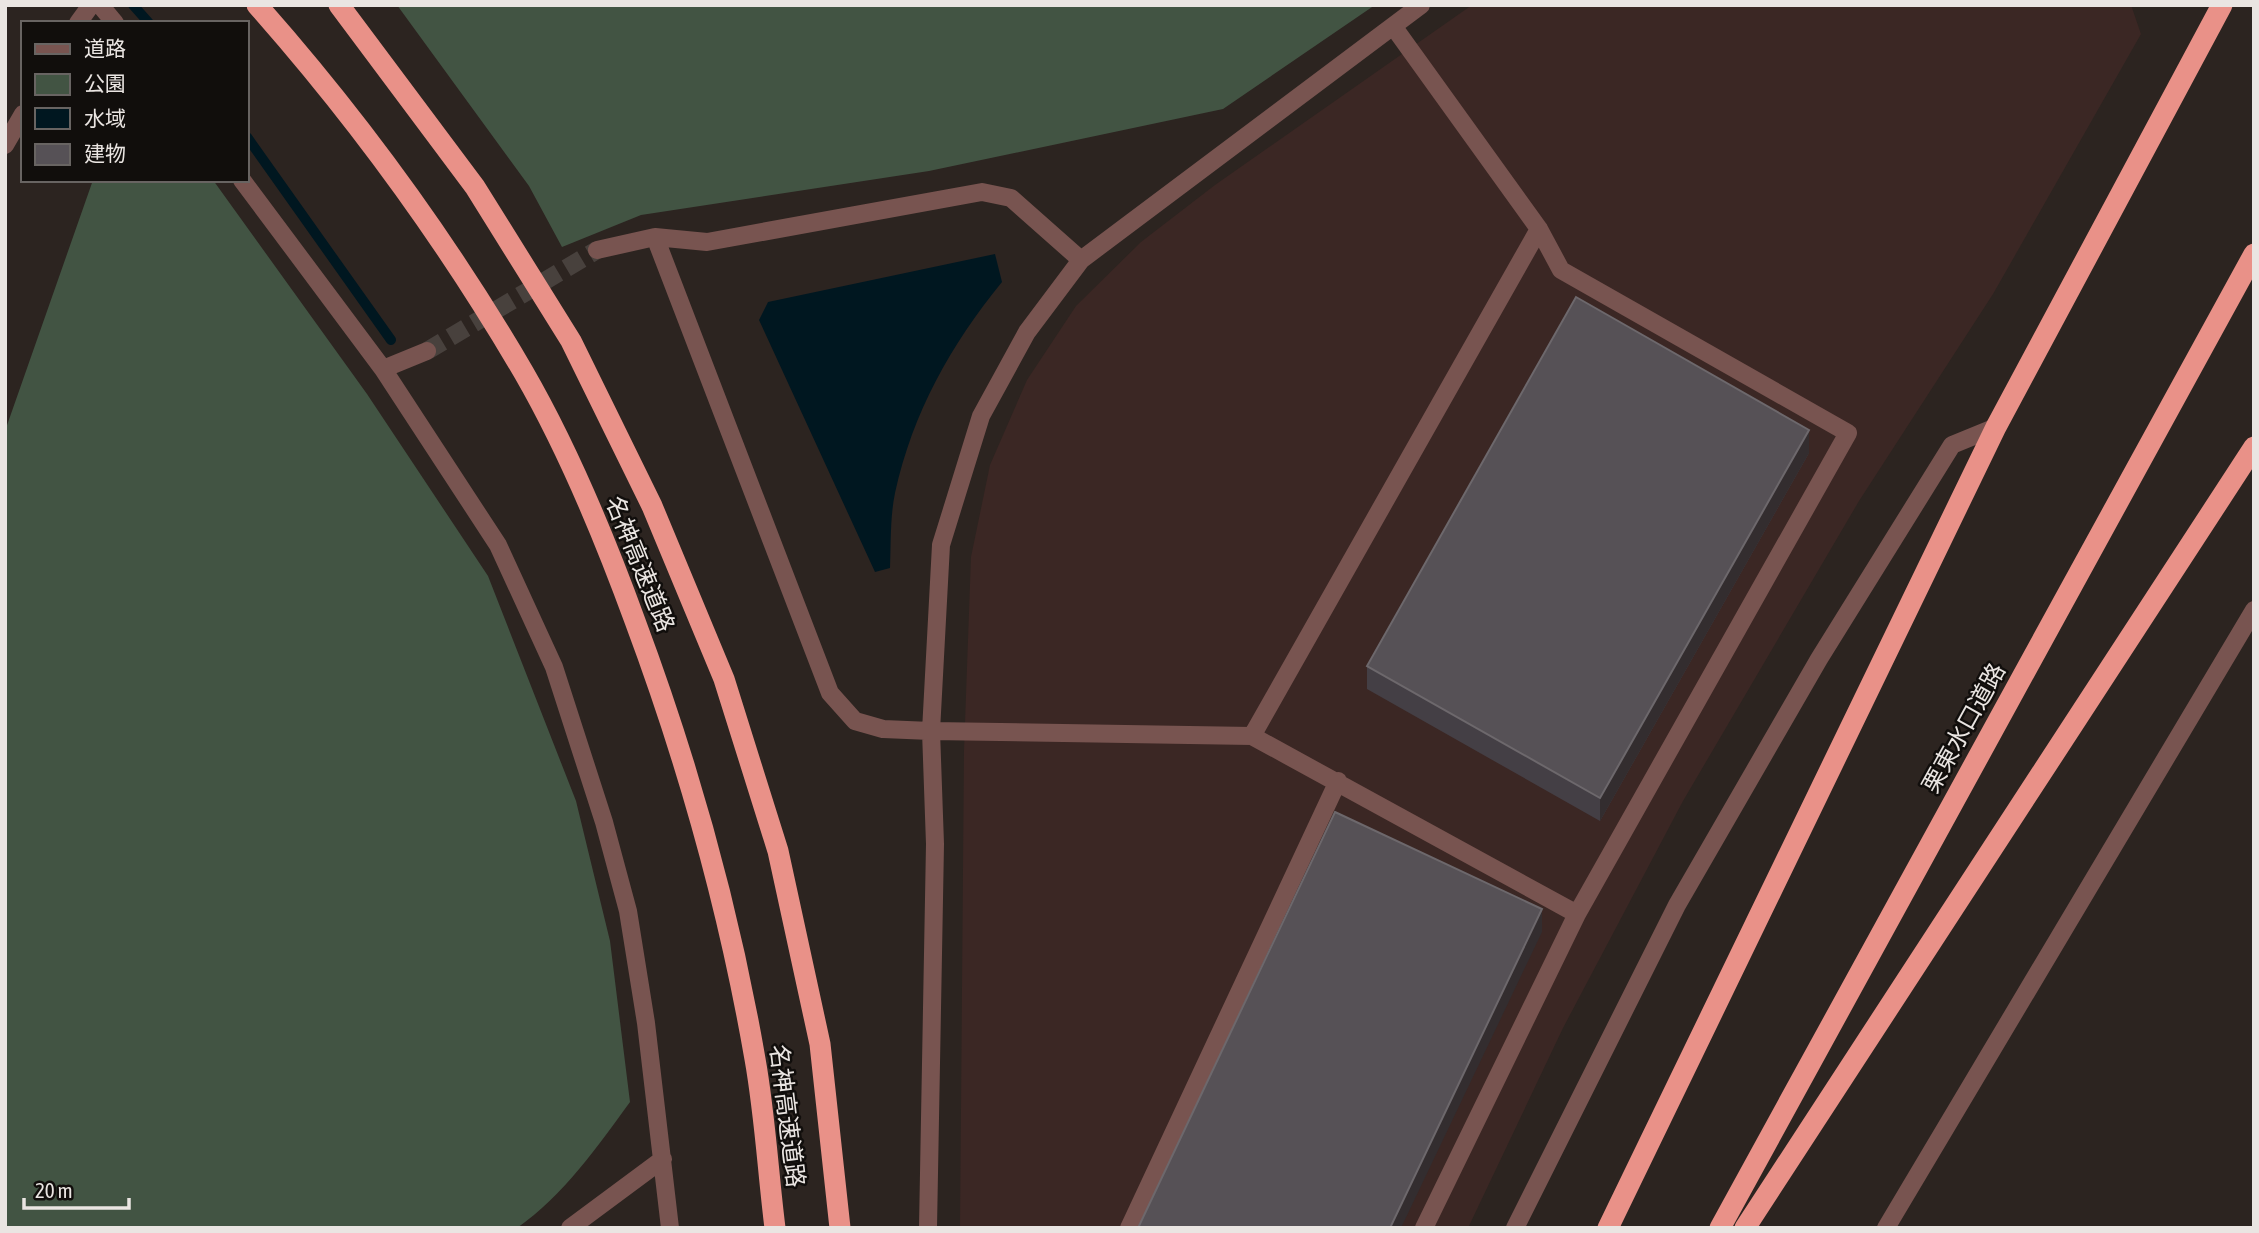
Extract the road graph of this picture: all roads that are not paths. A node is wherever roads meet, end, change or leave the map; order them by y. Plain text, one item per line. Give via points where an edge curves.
1 (91, 5) edge
2 (100, 5) edge
3 (257, 5) edge
4 (340, 5) edge
5 (1421, 5) edge
6 (2222, 5) edge
7 (79, 21) edge
8 (113, 21) edge
9 (1393, 26) junction
10 (21, 117) edge
11 (5, 145) edge
12 (243, 182) edge
13 (1539, 229) junction
14 (655, 237) junction
15 (597, 250) tunnel mouth
16 (2254, 254) edge
17 (1082, 260) junction
18 (428, 351) tunnel mouth
19 (383, 369) junction
20 (1996, 427) junction
21 (2254, 447) edge
22 (2254, 610) edge
23 (931, 731) junction
24 (1252, 736) junction
25 (1338, 781) junction
26 (1577, 914) junction
27 (663, 1159) junction
28 (570, 1228) edge
29 (670, 1228) edge
30 (775, 1228) edge
31 (840, 1228) edge
32 (928, 1228) edge
33 (1129, 1228) edge
34 (1424, 1228) edge
35 (1515, 1228) edge
36 (1608, 1228) edge
37 (1720, 1228) edge
38 (1745, 1228) edge
39 (1886, 1228) edge

1 - 7 street
2 - 8 street
3 - 30 highway, 名神高速道路 via 307,62 426,221 524,374 601,529 668,709 716,872 755,1060
4 - 31 highway, 名神高速道路 via 475,187 571,341 652,506 713,654 780,864 820,1044
5 - 9 street
6 - 20 highway
9 - 13 street
9 - 17 street
10 - 11 street
12 - 19 street
13 - 24 street
13 - 26 street via 1561,270 1847,433
14 - 15 street
14 - 17 street via 707,242 982,192 1011,198
14 - 23 street via 830,693 855,721 883,729
16 - 37 highway, 栗東水口道路
17 - 23 street via 1027,332 981,416 941,545
18 - 19 street
19 - 27 street via 498,545 554,667 628,911
20 - 35 street via 1952,445 1819,659 1677,905
20 - 36 highway
21 - 38 highway
22 - 39 street
23 - 24 street
23 - 32 street via 935,844
24 - 25 street
25 - 26 street
25 - 33 street
26 - 34 street
27 - 28 street
27 - 29 street

